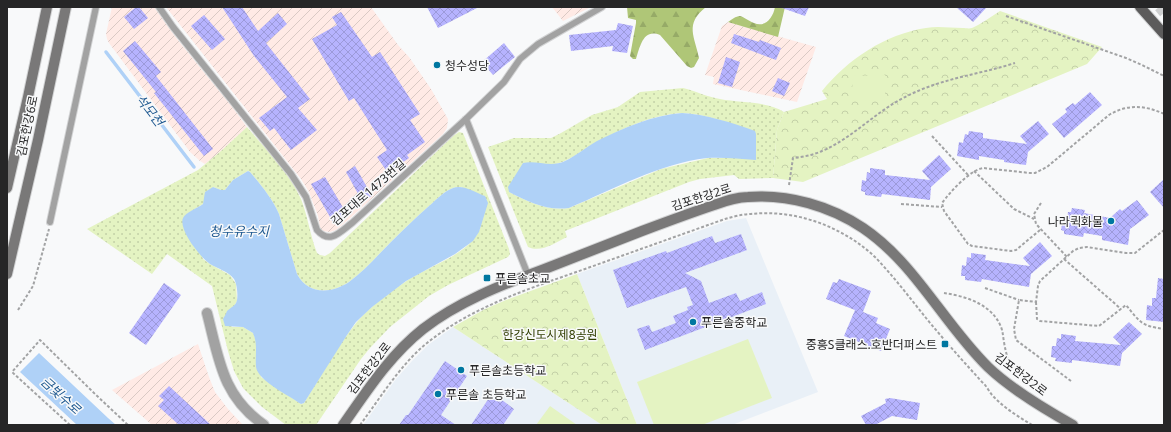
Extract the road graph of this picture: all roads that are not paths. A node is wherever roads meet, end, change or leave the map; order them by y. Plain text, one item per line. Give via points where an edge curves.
1 (47, 7) edge
2 (66, 7) edge
3 (96, 7) edge
4 (159, 7) edge
5 (602, 7) edge
6 (1140, 7) edge
7 (1164, 34) edge
8 (466, 119) junction
9 (7, 188) edge
10 (50, 222) road end
11 (7, 274) edge
12 (528, 275) junction
13 (207, 313) dead end
14 (264, 425) edge
15 (343, 425) edge
16 (1073, 425) edge

1 - 9 street, 김포한강6로
2 - 11 street, 김포한강6로
3 - 10 lane
4 - 8 lane, 김포대로1473번길 via 291,174 306,197 317,230 326,237 337,234 352,223
5 - 8 lane, 김포대로1473번길 via 538,44
6 - 7 main road
8 - 12 lane
12 - 15 street, 김포한강2로 via 460,305 423,329 383,368
12 - 16 street, 김포한강2로 via 690,213 734,199 770,197 814,204 864,228 896,257 988,367 1011,386
13 - 14 street via 223,375 231,391 239,404

